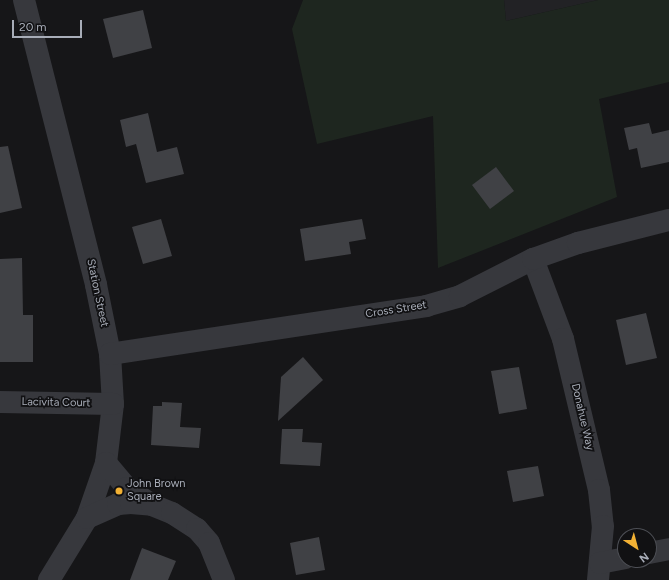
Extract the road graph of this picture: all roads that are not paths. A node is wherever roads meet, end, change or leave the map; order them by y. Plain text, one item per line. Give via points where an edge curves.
1 (24, 0) edge
2 (669, 220) edge
3 (533, 259) junction
4 (110, 354) junction
5 (0, 402) edge
6 (112, 404) junction
7 (106, 463) junction
8 (152, 505) junction
9 (87, 518) junction
10 (669, 549) edge
11 (657, 551) edge
12 (617, 562) edge
13 (599, 572) edge
14 (49, 580) edge
15 (224, 580) edge

1 - 4 street, Station Street via 96,284
2 - 3 street, Cross Street via 578,243
3 - 4 street, Cross Street via 460,296 426,306
3 - 13 street, Donahue Way via 563,339 599,490 603,526
4 - 6 street, Station Street
5 - 6 street, Lacivita Court
6 - 7 street, Station Street
7 - 8 street via 127,488
7 - 9 street, Station Street
8 - 9 street via 118,504
8 - 15 street via 197,529 209,543
9 - 14 street, Station Street
10 - 11 street
12 - 13 street

